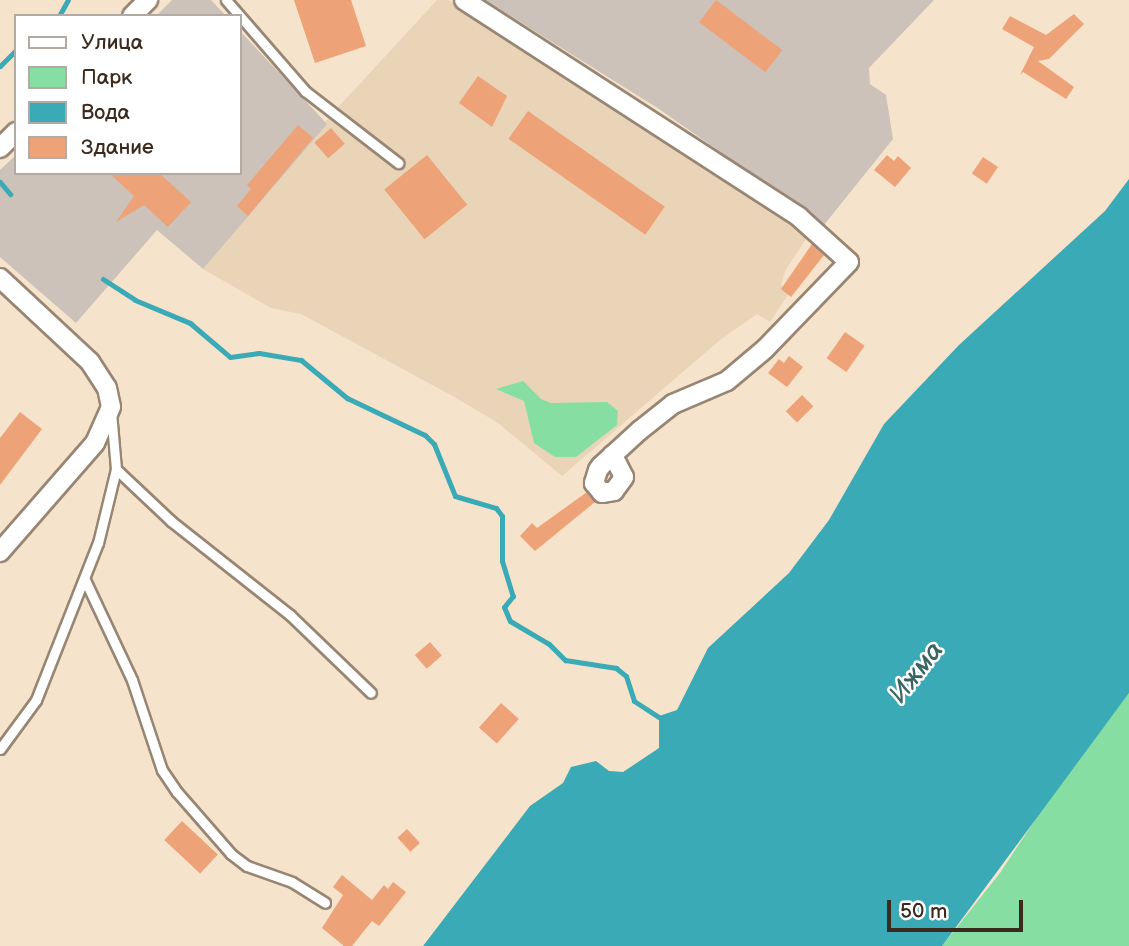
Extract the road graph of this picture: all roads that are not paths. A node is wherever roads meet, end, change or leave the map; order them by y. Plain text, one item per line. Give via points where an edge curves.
1 (148, 0) edge
2 (226, 0) edge
3 (464, 0) edge
4 (134, 14) edge
5 (238, 14) edge
6 (242, 18) edge
7 (14, 134) edge
8 (0, 148) edge
9 (398, 163) dead end
10 (0, 278) edge
11 (111, 407) junction
12 (613, 455) dead end
13 (116, 469) junction
14 (0, 552) edge
15 (85, 580) junction
16 (371, 693) dead end
17 (0, 748) edge
18 (325, 903) dead end

1 - 4 street
2 - 5 lane
3 - 12 street via 799,216 849,262 745,367 718,387 663,411
6 - 9 lane via 314,99
7 - 8 street
10 - 11 street via 90,362 107,388
11 - 13 lane
11 - 14 street via 95,443
13 - 15 lane
13 - 16 lane via 170,522 290,615
15 - 17 lane via 36,699
15 - 18 lane via 132,680 162,769 177,792 231,854

